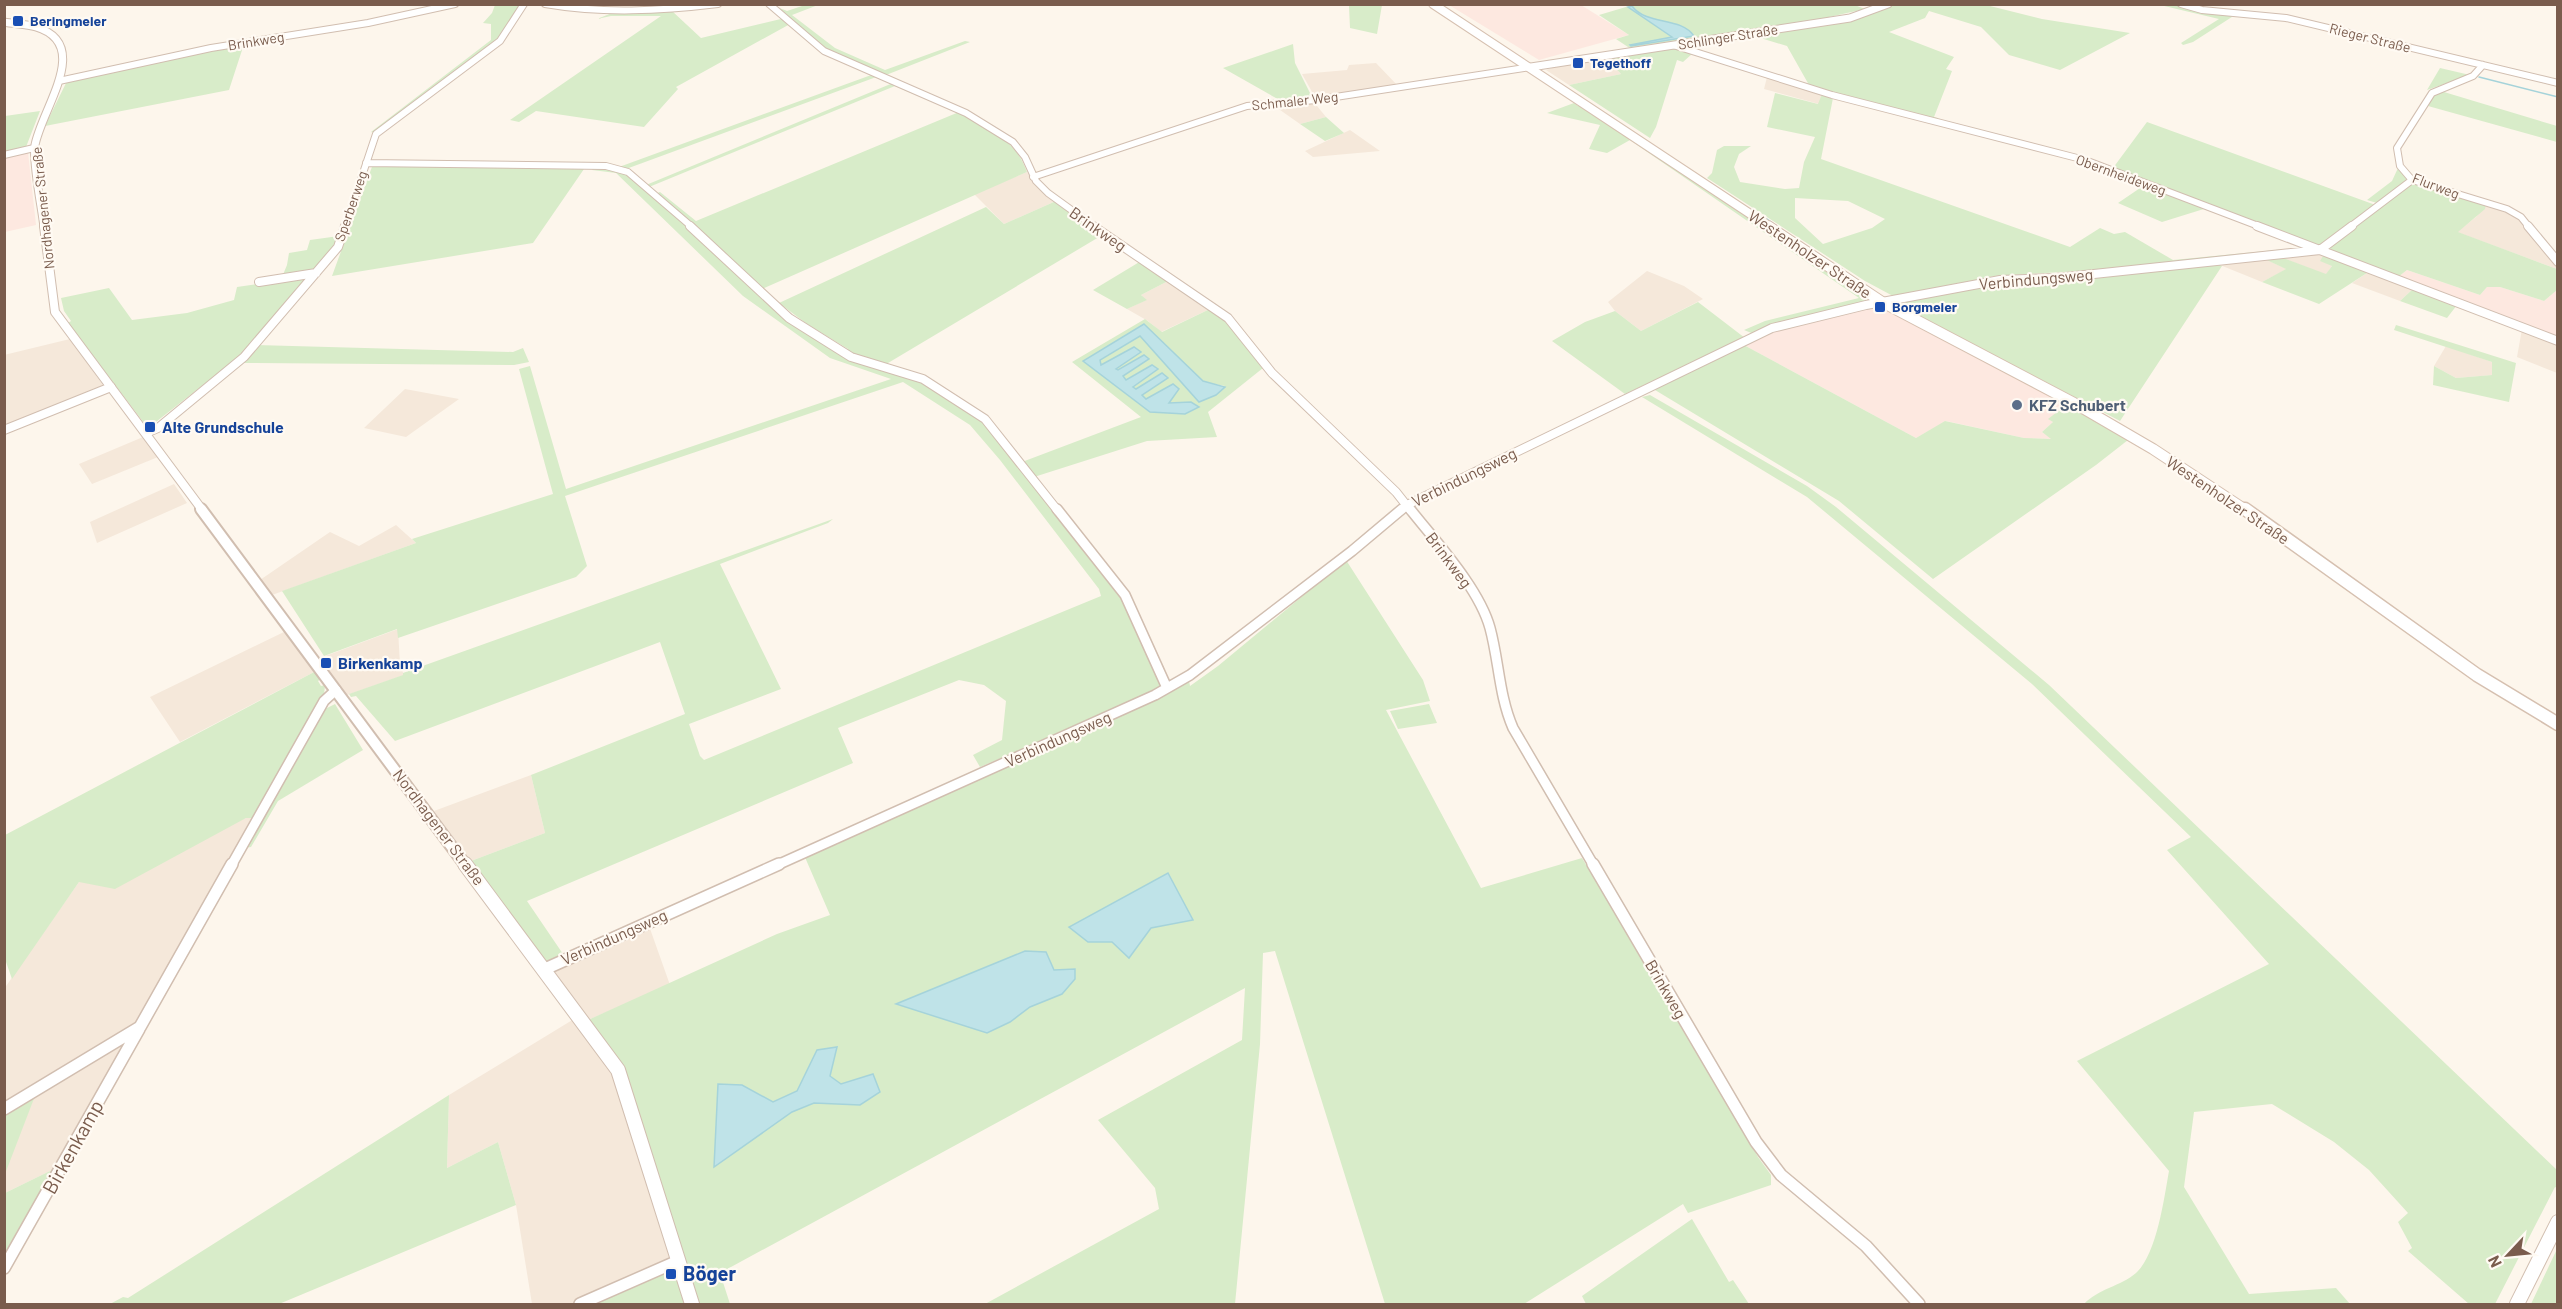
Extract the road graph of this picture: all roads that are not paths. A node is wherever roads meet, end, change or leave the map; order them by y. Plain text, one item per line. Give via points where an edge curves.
1 (455, 4) edge
2 (524, 4) edge
3 (545, 4) edge
4 (718, 4) edge
5 (769, 4) edge
6 (1432, 4) edge
7 (1888, 4) edge
8 (2181, 4) edge
9 (4, 22) edge
10 (1673, 45) junction
11 (2483, 65) junction
12 (1531, 68) junction
13 (59, 81) junction
14 (2558, 83) edge
15 (34, 148) junction
16 (4, 155) edge
17 (366, 163) junction
18 (1033, 177) junction
19 (2412, 180) junction
20 (2320, 250) junction
21 (2558, 262) edge
22 (316, 273) junction
23 (259, 282) dead end
24 (1882, 302) junction
25 (2558, 341) edge
26 (111, 387) junction
27 (4, 430) edge
28 (146, 433) junction
29 (1407, 505) junction
30 (1167, 688) junction
31 (336, 690) junction
32 (2558, 724) edge
33 (544, 969) junction
34 (140, 1027) junction
35 (4, 1109) edge
36 (2558, 1222) edge
37 (678, 1261) junction
38 (4, 1268) edge
39 (580, 1305) edge
40 (692, 1305) edge
41 (1919, 1305) edge
42 (2517, 1305) edge

1 - 13 street, Brinkweg via 211,48
2 - 17 street, Sperberweg via 500,41 376,134
3 - 4 street via 582,11 621,12
5 - 18 street, Brinkweg via 824,51 979,119 1013,142
6 - 12 main road, Westenholzer Straße
7 - 10 street, Schlinger Straße via 1850,18
8 - 11 street, Rieger Straße via 2202,10 2286,18
9 - 13 street, Nordhagener Straße via 41,28 61,41 65,53
10 - 12 street, Schlinger Straße
10 - 20 street, Obernheideweg via 1832,95 2085,160
11 - 14 street, Rieger Straße
11 - 19 street, Flurweg via 2473,76 2432,93 2397,148 2401,168
12 - 18 street, Schmaler Weg via 1316,100 1247,106
12 - 24 main road, Westenholzer Straße
13 - 15 street, Nordhagener Straße via 37,127
15 - 16 street
15 - 26 street, Nordhagener Straße via 56,312
17 - 22 street, Sperberweg via 341,240
17 - 30 street via 589,165 627,172 692,227 783,314 852,357 923,380 985,419 1125,595
18 - 29 street, Brinkweg via 1088,223 1228,318 1272,374
19 - 20 street
19 - 21 street, Flurweg via 2521,217
20 - 24 street, Verbindungsweg via 2056,278 2000,279
20 - 25 street, Obernheideweg
22 - 23 street
22 - 28 street, Sperberweg via 244,357 158,428
24 - 29 street, Verbindungsweg via 1772,328
24 - 32 main road, Westenholzer Straße via 2153,449 2235,502 2477,675
26 - 27 street
26 - 28 street, Nordhagener Straße
28 - 31 street, Nordhagener Straße
29 - 30 street, Verbindungsweg via 1190,675
29 - 41 street, Brinkweg via 1468,583 1483,609 1513,728 1756,1142 1781,1174 1866,1246
30 - 33 street, Verbindungsweg
31 - 33 street, Nordhagener Straße
31 - 34 street, Birkenkamp via 324,701
33 - 37 street, Nordhagener Straße via 618,1070
34 - 35 street, Birkenkamp
34 - 38 street, Birkenkamp
36 - 42 street
37 - 39 street
37 - 40 street, Nordhagener Straße

